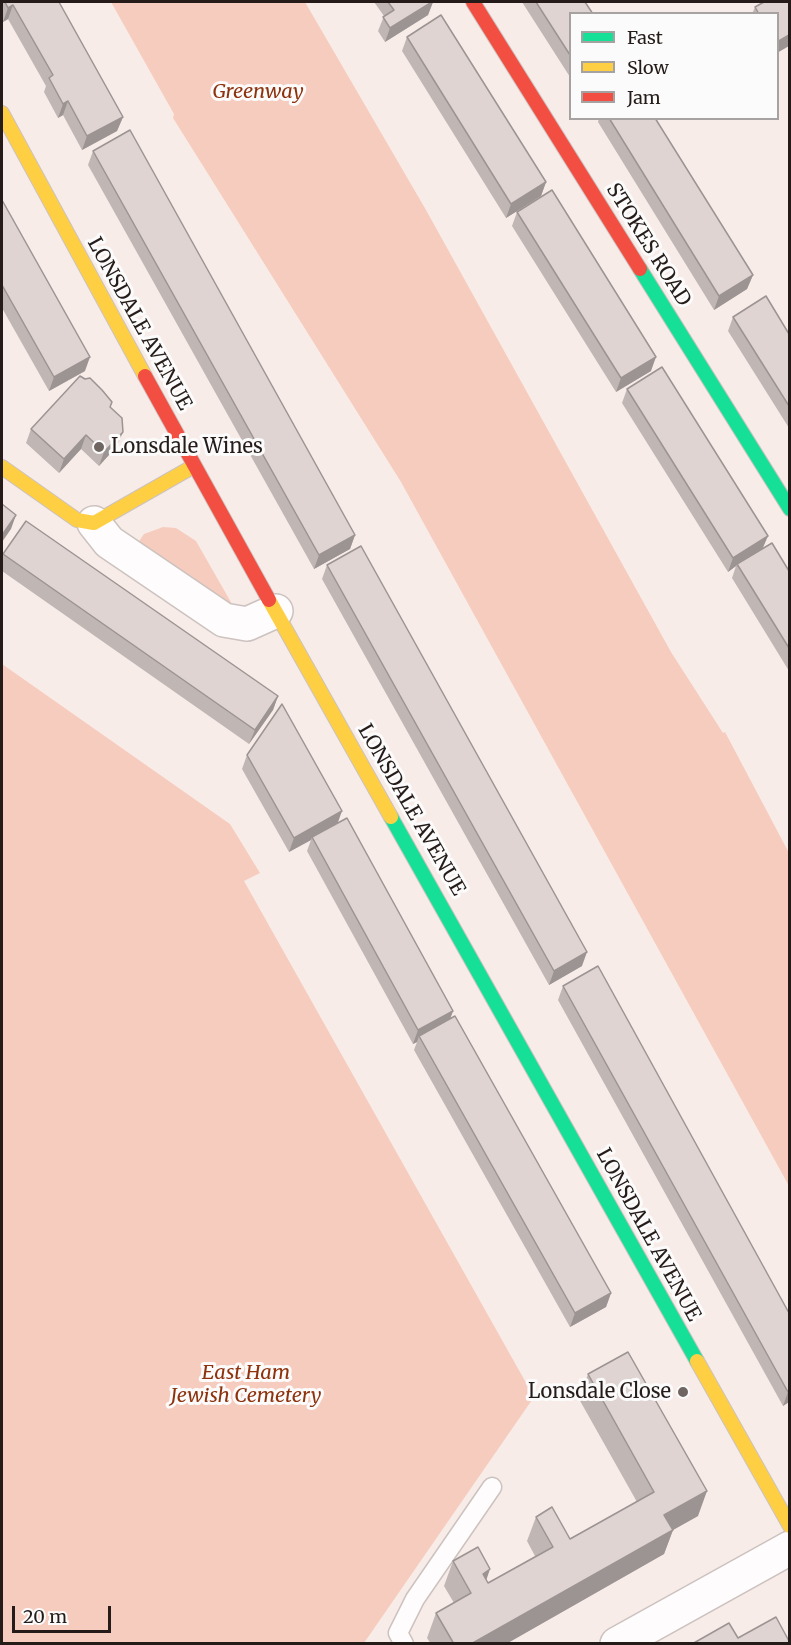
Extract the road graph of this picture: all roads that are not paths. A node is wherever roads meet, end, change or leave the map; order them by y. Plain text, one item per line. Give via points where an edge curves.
1 (473, 2) edge
2 (2, 112) edge
3 (194, 466) junction
4 (2, 467) edge
5 (789, 509) edge
6 (94, 523) junction
7 (276, 611) junction
8 (492, 1488) dead end
9 (789, 1526) edge
10 (789, 1548) edge
11 (404, 1644) edge
12 (617, 1644) edge

1 - 5 street, STOKES ROAD
2 - 3 street, LONSDALE AVENUE
3 - 6 street
3 - 7 street, LONSDALE AVENUE
4 - 6 street via 77,520
6 - 7 street via 109,542 224,620 247,624
7 - 9 street, LONSDALE AVENUE
8 - 11 lane via 416,1599 398,1633
10 - 12 street

